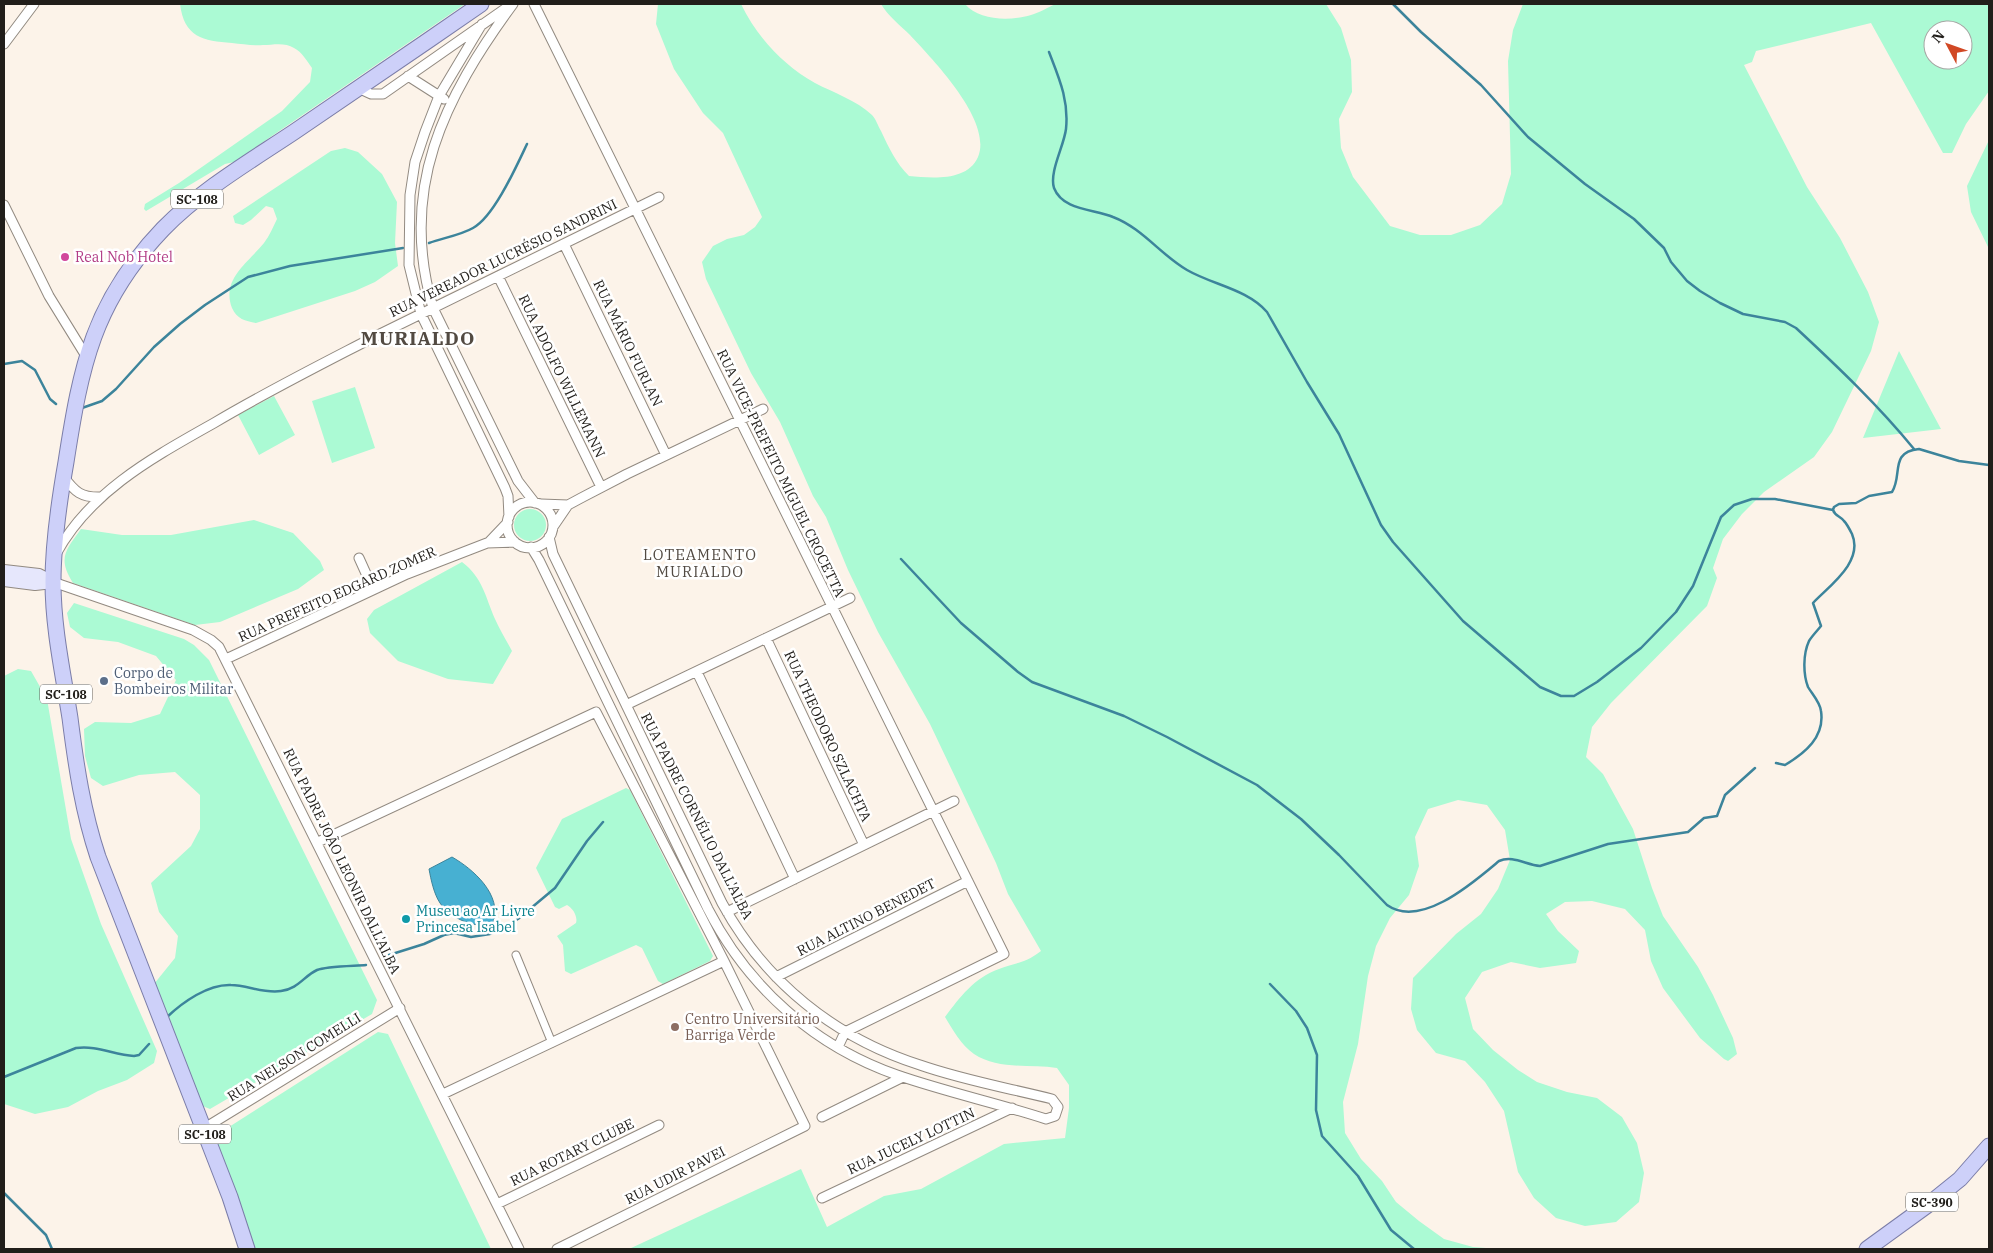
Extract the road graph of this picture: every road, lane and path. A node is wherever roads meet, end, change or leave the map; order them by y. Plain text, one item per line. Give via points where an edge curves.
1 (34, 4) edge
2 (481, 4) edge
3 (512, 4) edge
4 (534, 4) edge
5 (482, 24) junction
6 (4, 44) edge
7 (408, 76) junction
8 (358, 88) junction
9 (439, 96) junction
10 (451, 102) junction
11 (659, 197) dead end
12 (4, 205) edge
13 (635, 209) junction
14 (564, 244) junction
15 (498, 276) junction
16 (433, 308) junction
17 (421, 314) junction
18 (86, 356) junction
19 (763, 409) dead end
20 (740, 420) junction
21 (666, 455) junction
22 (64, 476) junction
23 (601, 487) junction
24 (102, 497) junction
25 (538, 504) junction
26 (568, 505) junction
27 (508, 520) junction
28 (553, 527) junction
29 (549, 537) junction
30 (515, 542) junction
31 (487, 543) junction
32 (531, 547) junction
33 (358, 558) dead end
34 (54, 559) junction
35 (4, 571) edge
36 (4, 580) edge
37 (53, 582) junction
38 (373, 589) junction
39 (850, 598) dead end
40 (832, 607) junction
41 (766, 638) junction
42 (226, 659) junction
43 (697, 672) junction
44 (626, 705) junction
45 (954, 801) dead end
46 (933, 812) junction
47 (318, 842) junction
48 (864, 845) junction
49 (795, 879) junction
50 (968, 882) junction
51 (727, 912) junction
52 (516, 955) dead end
53 (724, 961) junction
54 (776, 978) junction
55 (400, 1008) junction
56 (845, 1032) junction
57 (552, 1043) junction
58 (838, 1047) junction
59 (903, 1077) junction
60 (443, 1094) junction
61 (1012, 1108) junction
62 (822, 1117) dead end
63 (659, 1125) dead end
64 (203, 1129) junction
65 (1989, 1146) edge
66 (822, 1198) dead end
67 (497, 1204) junction
68 (247, 1249) edge
69 (519, 1249) edge
70 (557, 1249) edge
71 (1868, 1249) edge

1 - 6 street
2 - 8 main road, SC-108
3 - 5 street
3 - 10 street via 476,57
4 - 13 street, RUA VICE-PREFEITO MIGUEL CROCETTA
5 - 7 street
5 - 9 street
7 - 8 street via 383,94 371,94
7 - 9 street
8 - 18 main road, SC-108 via 208,189 164,228 139,256 107,304
9 - 10 street
9 - 17 street via 415,162 410,195 409,265
10 - 16 street via 426,173 422,204 424,265
11 - 13 street, RUA VEREADOR LUCRÉSIO SANDRINI
12 - 18 street via 49,296
13 - 14 street, RUA VEREADOR LUCRÉSIO SANDRINI
13 - 20 street, RUA VICE-PREFEITO MIGUEL CROCETTA
14 - 15 street, RUA VEREADOR LUCRÉSIO SANDRINI
14 - 21 street, RUA MÁRIO FURLAN
15 - 16 street, RUA VEREADOR LUCRÉSIO SANDRINI
15 - 23 street, RUA ADOLFO WILLEMANN
16 - 17 street, RUA VEREADOR LUCRÉSIO SANDRINI
16 - 25 street via 518,481
17 - 24 street, RUA VEREADOR LUCRÉSIO SANDRINI via 272,389 157,456
17 - 27 street via 505,488
18 - 22 main road, SC-108
19 - 20 street
20 - 21 street
20 - 40 street, RUA VICE-PREFEITO MIGUEL CROCETTA
21 - 23 street
22 - 24 street via 80,494 89,498
22 - 34 main road, SC-108
23 - 26 street
24 - 34 street, RUA VEREADOR LUCRÉSIO SANDRINI via 76,523
25 - 26 street
25 - 27 street via 519,505
25 - 28 street via 551,516
26 - 28 street
27 - 30 street via 509,533
27 - 31 street, RUA PREFEITO EDGARD ZOMER
28 - 29 street
29 - 32 street
29 - 44 street, RUA PADRE CORNÉLIO DALL'ALBA via 553,554
30 - 31 street, RUA PREFEITO EDGARD ZOMER
30 - 32 street
31 - 38 street, RUA PREFEITO EDGARD ZOMER
32 - 58 street, RUA PADRE CORNÉLIO DALL'ALBA via 725,940 772,998 801,1023
33 - 38 street
34 - 37 main road, SC-108
35 - 37 main road via 39,575
36 - 37 main road via 35,584
37 - 42 street, RUA PADRE JOÃO LEONIR DALL'ALBA via 193,630 219,646
37 - 64 main road, SC-108 via 80,790 89,829
38 - 42 street, RUA PREFEITO EDGARD ZOMER
39 - 40 street
40 - 41 street
40 - 46 street, RUA VICE-PREFEITO MIGUEL CROCETTA
41 - 43 street
41 - 48 street, RUA THEODORO SZLACHTA
42 - 47 street, RUA PADRE JOÃO LEONIR DALL'ALBA
43 - 44 street
43 - 49 street
44 - 51 street, RUA PADRE CORNÉLIO DALL'ALBA
45 - 46 street
46 - 48 street
46 - 50 street, RUA VICE-PREFEITO MIGUEL CROCETTA
47 - 53 street via 596,712
47 - 55 street, RUA PADRE JOÃO LEONIR DALL'ALBA
48 - 49 street
49 - 51 street
50 - 54 street, RUA ALTINO BENEDET
50 - 56 street, RUA VICE-PREFEITO MIGUEL CROCETTA via 1004,954
51 - 54 street, RUA PADRE CORNÉLIO DALL'ALBA via 748,945
52 - 57 street
53 - 57 street
53 - 70 street, RUA UDIR PAVEI via 804,1126
54 - 56 street, RUA PADRE CORNÉLIO DALL'ALBA via 811,1009
55 - 60 street, RUA PADRE JOÃO LEONIR DALL'ALBA
55 - 64 street, RUA NELSON COMELLI
56 - 58 street
56 - 61 street, RUA PADRE CORNÉLIO DALL'ALBA via 919,1065 1052,1099 1058,1110 1053,1118 1046,1119
57 - 60 street
58 - 59 street, RUA PADRE CORNÉLIO DALL'ALBA
59 - 61 street, RUA PADRE CORNÉLIO DALL'ALBA
59 - 62 street
60 - 67 street, RUA PADRE JOÃO LEONIR DALL'ALBA
61 - 66 street, RUA JUCELY LOTTIN
63 - 67 street, RUA ROTARY CLUBE
64 - 68 main road, SC-108
65 - 71 main road, SC-390 via 1960,1179
67 - 69 street, RUA PADRE JOÃO LEONIR DALL'ALBA

